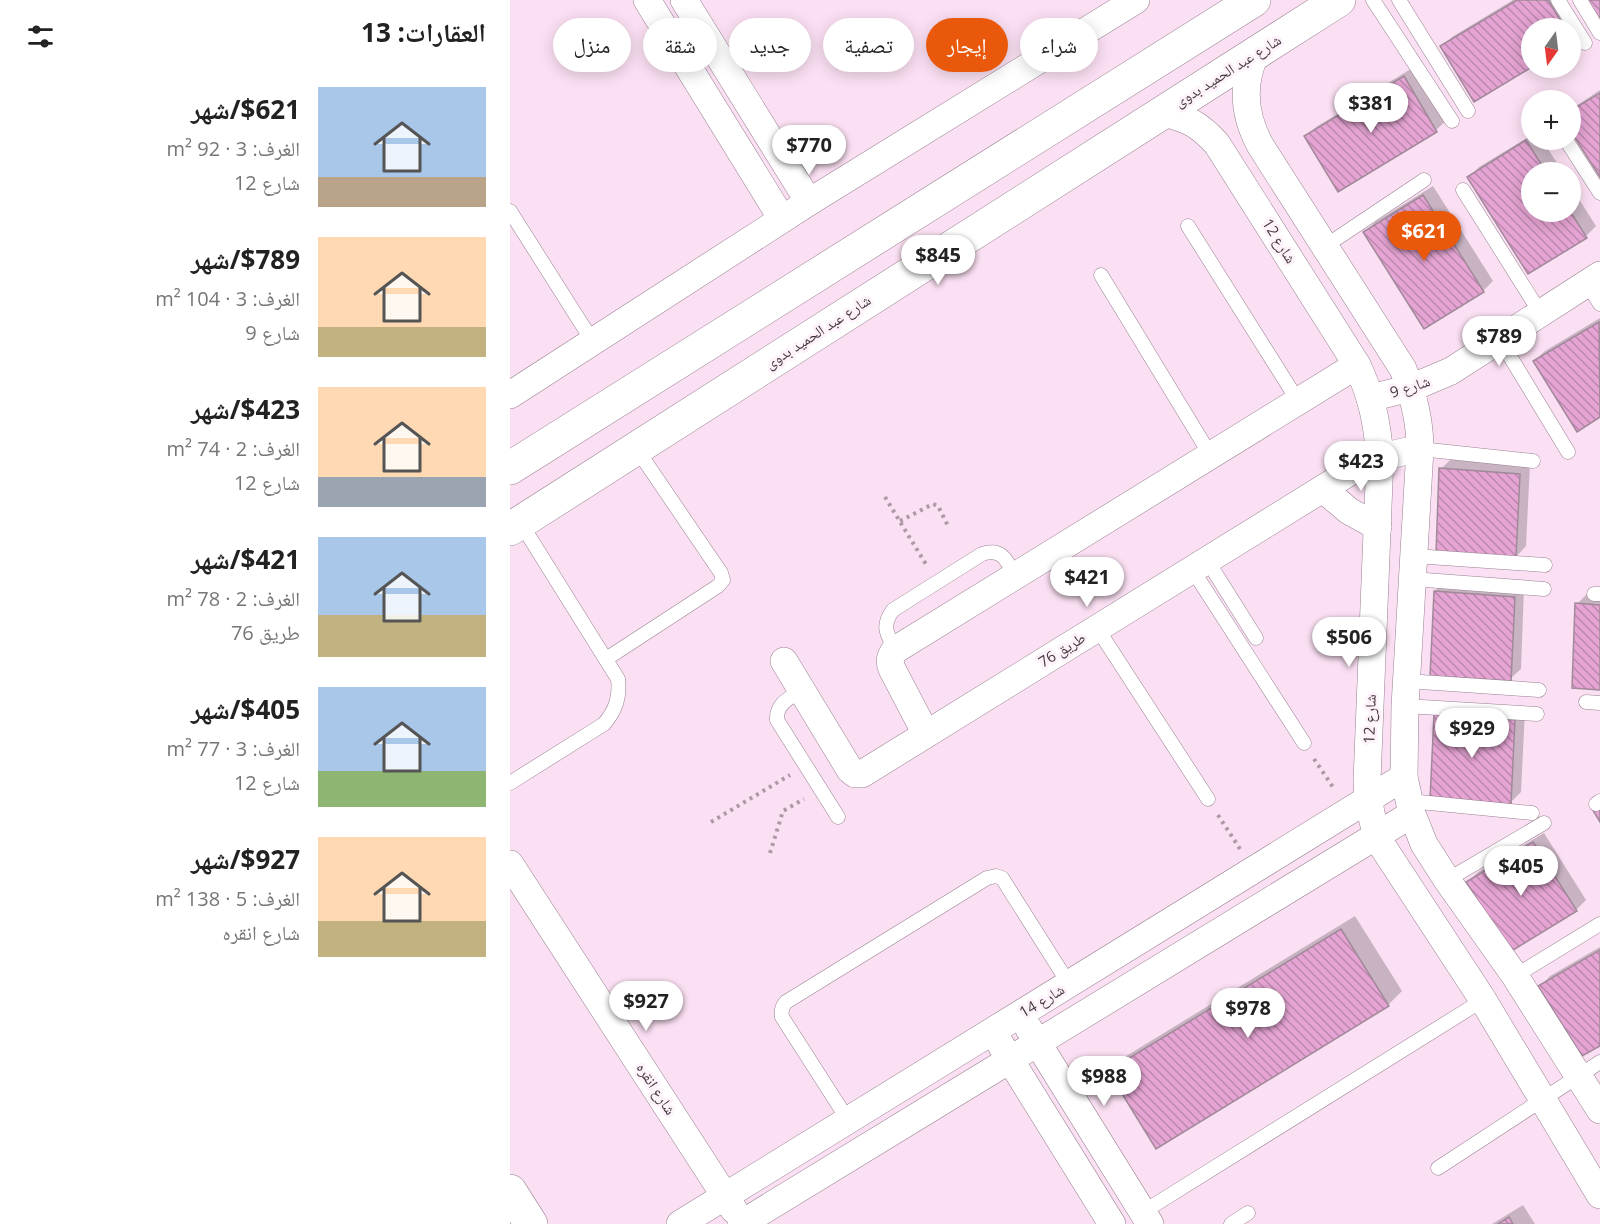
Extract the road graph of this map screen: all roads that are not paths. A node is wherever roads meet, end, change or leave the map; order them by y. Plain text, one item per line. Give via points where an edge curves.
1 (647, 0) edge
2 (684, 0) edge
3 (1136, 0) edge
4 (1254, 0) edge
5 (1339, 0) edge
6 (1373, 0) edge
7 (1399, 0) edge
8 (1558, 0) edge
9 (1580, 0) edge
10 (1600, 33) edge
11 (1585, 43) dead end
12 (1256, 53) junction
13 (1468, 111) dead end
14 (1162, 112) junction
15 (1452, 121) dead end
16 (1572, 150) edge
17 (1424, 180) dead end
18 (1463, 190) dead end
19 (1600, 193) edge
20 (809, 202) junction
21 (510, 211) edge
22 (782, 219) junction
23 (1188, 226) dead end
24 (1324, 247) junction
25 (1101, 275) dead end
26 (1596, 287) edge
27 (1541, 314) junction
28 (1500, 340) junction
29 (593, 342) junction
30 (1357, 365) junction
31 (1411, 388) junction
32 (510, 395) edge
33 (1370, 398) junction
34 (1298, 402) junction
35 (636, 448) junction
36 (1420, 449) junction
37 (1568, 452) dead end
38 (1210, 456) junction
39 (1380, 457) junction
40 (1533, 461) dead end
41 (510, 468) edge
42 (1323, 489) junction
43 (515, 525) edge
44 (1378, 527) junction
45 (1199, 565) junction
46 (1545, 565) dead end
47 (1413, 568) junction
48 (1015, 576) junction
49 (1544, 589) dead end
50 (1097, 628) junction
51 (1256, 638) dead end
52 (895, 650) junction
53 (606, 659) junction
54 (784, 661) dead end
55 (802, 690) junction
56 (1539, 690) dead end
57 (1406, 693) junction
58 (1537, 714) dead end
59 (926, 734) junction
60 (1304, 743) dead end
61 (510, 783) edge
62 (1408, 798) junction
63 (1208, 799) dead end
64 (1368, 799) junction
65 (1532, 813) dead end
66 (838, 817) dead end
67 (1544, 823) dead end
68 (1377, 836) junction
69 (510, 864) edge
70 (1447, 880) junction
71 (1600, 924) edge
72 (1515, 976) junction
73 (1069, 984) junction
74 (1483, 1000) junction
75 (1020, 1014) junction
76 (992, 1031) junction
77 (1038, 1043) junction
78 (1010, 1060) junction
79 (1589, 1069) edge
80 (1542, 1099) junction
81 (1600, 1109) edge
82 (848, 1120) junction
83 (1562, 1131) junction
84 (1438, 1168) dead end
85 (510, 1191) edge
86 (1600, 1195) edge
87 (725, 1196) junction
88 (1248, 1213) dead end
89 (1146, 1218) edge
90 (531, 1224) edge
91 (680, 1224) edge
92 (742, 1224) edge
93 (1112, 1224) edge
94 (1231, 1224) edge

1 - 22 street
2 - 20 street
3 - 20 street
4 - 41 main road
5 - 12 main road, شارع عبد الحميد بدوى
6 - 15 lane
7 - 13 lane
8 - 11 lane
9 - 10 lane
12 - 14 main road, شارع عبد الحميد بدوى
12 - 24 street via 1245,92 1251,126
14 - 30 street, شارع 12 via 1186,119 1217,144
14 - 35 main road, شارع عبد الحميد بدوى
16 - 19 lane
17 - 24 lane
18 - 27 lane
20 - 22 street
21 - 29 lane
22 - 29 street
23 - 34 lane
24 - 31 street
25 - 38 lane
26 - 27 street, شارع 9
27 - 28 street, شارع 9
28 - 31 street, شارع 9 via 1451,371
28 - 37 lane
29 - 32 street
30 - 33 street, شارع 12
30 - 34 street
31 - 33 street, شارع 9
31 - 36 street via 1419,420
33 - 39 street, شارع 12
34 - 38 street
35 - 43 main road, شارع عبد الحميد بدوى
35 - 53 lane via 723,580
36 - 39 street, طريق 76
36 - 40 lane
36 - 47 street
38 - 48 street
39 - 42 street, طريق 76
39 - 44 street, شارع 12
42 - 44 street via 1349,511
42 - 45 street, طريق 76
43 - 53 lane
44 - 64 street, شارع 12
45 - 50 street, طريق 76
45 - 51 lane
45 - 60 lane
46 - 47 lane
47 - 49 lane
47 - 57 street
48 - 52 street
48 - 52 lane via 998,552 982,554 893,610 886,625
50 - 59 street, طريق 76
50 - 63 lane
52 - 59 street via 892,669
53 - 61 lane via 618,679 619,690 610,717
54 - 55 street, طريق 76
55 - 59 street, طريق 76 via 855,774 865,772
55 - 66 lane via 781,705 777,715
56 - 57 lane
57 - 58 lane
57 - 62 street
62 - 64 street, شارع 14
62 - 65 lane
62 - 68 street
62 - 70 street via 1424,844
64 - 68 street, شارع 12
64 - 73 street, شارع 14
67 - 70 lane
68 - 74 street, شارع 12
68 - 77 street
69 - 87 street, شارع انقره
70 - 72 street
71 - 72 lane
72 - 79 street
73 - 75 street, شارع 14
73 - 82 lane via 1002,878 993,876 977,884 783,1005 782,1017
74 - 80 street, شارع 12
74 - 89 lane
75 - 76 street, شارع 14
75 - 77 street
76 - 78 street
76 - 82 street, شارع 14
77 - 78 street
77 - 89 street
78 - 92 street
78 - 93 street
79 - 80 lane
79 - 81 street
80 - 83 street, شارع 12
80 - 84 lane
81 - 83 street
82 - 87 street, شارع 14
83 - 86 street, شارع 12
85 - 90 main road
87 - 91 street, شارع 14
87 - 92 street, شارع انقره
88 - 94 lane

